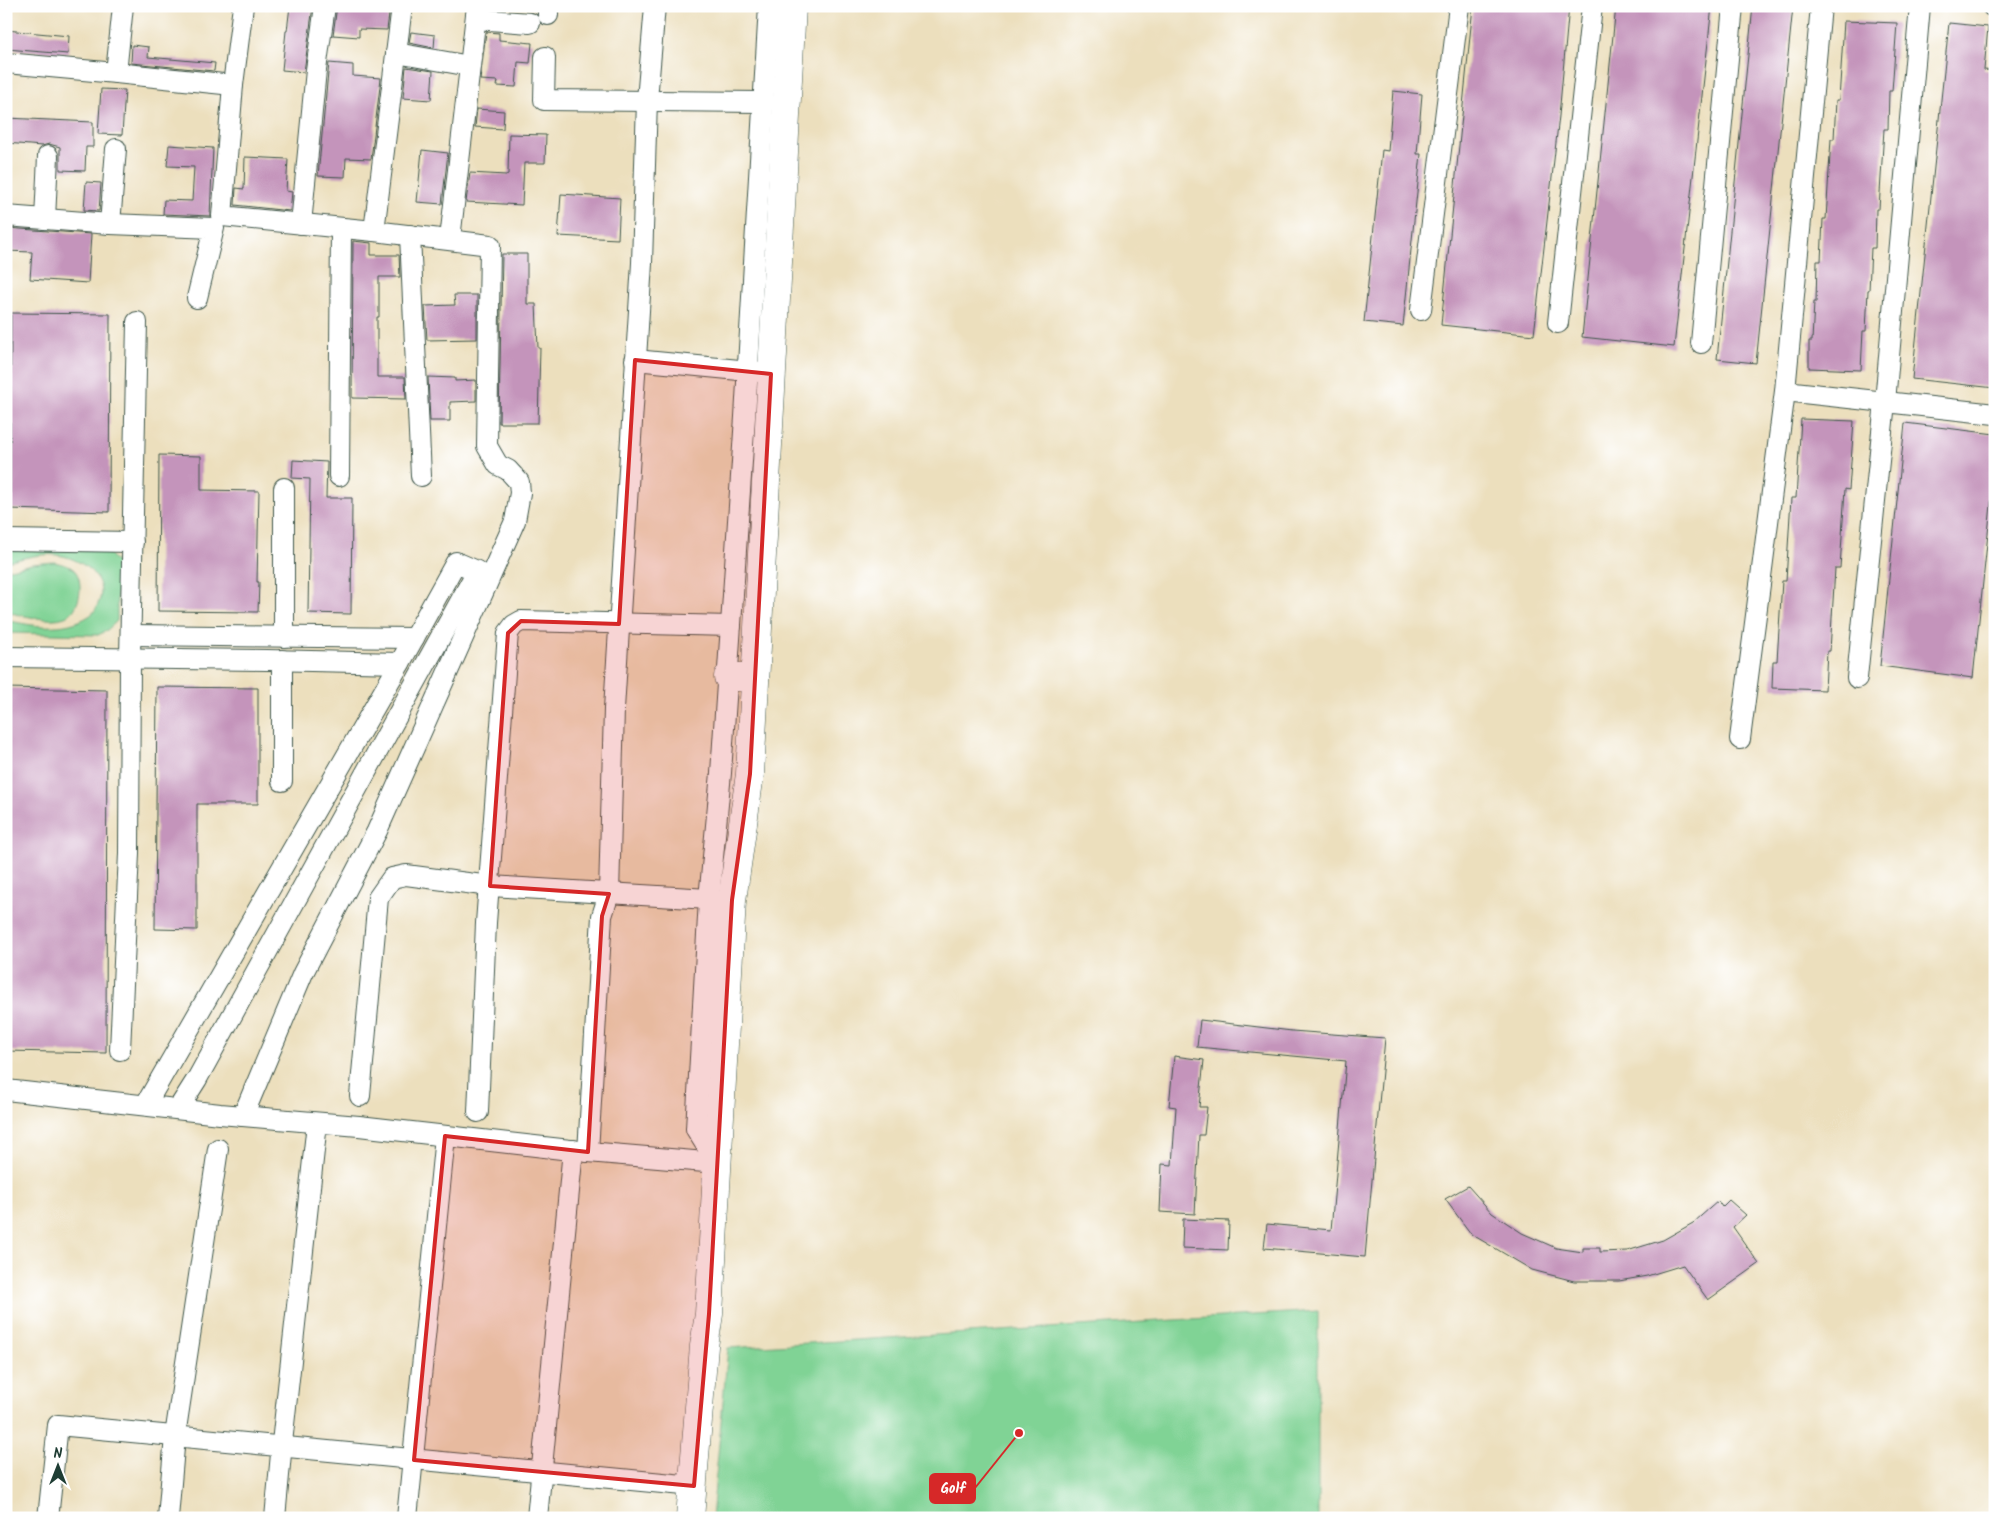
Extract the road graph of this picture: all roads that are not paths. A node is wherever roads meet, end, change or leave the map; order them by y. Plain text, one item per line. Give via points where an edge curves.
1 (123, 6) edge
2 (243, 6) edge
3 (325, 6) edge
4 (402, 6) edge
5 (655, 6) edge
6 (769, 6) edge
7 (792, 6) edge
8 (1459, 6) edge
9 (1592, 6) edge
10 (1733, 6) edge
11 (1822, 6) edge
12 (1920, 6) edge
13 (477, 13) edge
14 (542, 15) edge
15 (396, 53) junction
16 (545, 57) dead end
17 (6, 63) edge
18 (470, 66) junction
19 (116, 73) junction
20 (233, 85) junction
21 (647, 100) junction
22 (762, 102) junction
23 (116, 149) dead end
24 (48, 156) dead end
25 (6, 216) edge
26 (45, 219) junction
27 (218, 222) junction
28 (110, 224) junction
29 (301, 224) junction
30 (341, 228) junction
31 (374, 231) junction
32 (410, 235) junction
33 (450, 239) junction
34 (196, 298) dead end
35 (1421, 310) dead end
36 (137, 322) dead end
37 (1558, 323) dead end
38 (1701, 343) dead end
39 (635, 360) junction
40 (760, 372) junction
41 (1785, 391) junction
42 (1885, 402) junction
43 (1995, 414) edge
44 (339, 476) dead end
45 (421, 476) dead end
46 (284, 488) dead end
47 (6, 540) edge
48 (132, 542) junction
49 (619, 624) junction
50 (731, 626) junction
51 (131, 636) junction
52 (284, 637) junction
53 (414, 638) junction
54 (6, 657) edge
55 (130, 658) junction
56 (282, 660) junction
57 (400, 663) junction
58 (728, 677) junction
59 (755, 678) junction
60 (1857, 678) dead end
61 (1740, 739) dead end
62 (282, 780) dead end
63 (490, 886) junction
64 (608, 894) junction
65 (709, 899) junction
66 (120, 1050) dead end
67 (6, 1090) edge
68 (360, 1096) dead end
69 (146, 1104) junction
70 (178, 1109) junction
71 (478, 1112) dead end
72 (243, 1116) junction
73 (317, 1123) junction
74 (445, 1136) junction
75 (218, 1149) dead end
76 (580, 1151) junction
77 (717, 1163) junction
78 (174, 1436) junction
79 (281, 1448) junction
80 (414, 1460) junction
81 (541, 1472) junction
82 (694, 1486) junction
83 (48, 1518) edge
84 (168, 1518) edge
85 (275, 1518) edge
86 (407, 1518) edge
87 (537, 1518) edge
88 (690, 1518) edge

1 - 19 street
2 - 20 street
3 - 29 street
4 - 15 street
5 - 21 street
6 - 22 street
7 - 40 street
8 - 35 street
9 - 37 street
10 - 38 street
11 - 41 street
12 - 42 street
13 - 14 street
13 - 18 street
15 - 18 street
15 - 31 street
16 - 21 street via 544,100
17 - 19 street
18 - 33 street
19 - 20 street
20 - 27 street
21 - 22 street
21 - 39 street
22 - 40 street
23 - 28 street
24 - 26 street
25 - 26 street
26 - 28 street
27 - 28 street
27 - 29 street
27 - 34 street
29 - 30 street
30 - 31 street
30 - 44 street
31 - 32 street
32 - 33 street
32 - 45 street
33 - 72 street via 490,245 486,446 498,465 520,482 515,521 377,831 303,973
36 - 48 street
39 - 40 street
39 - 49 street
40 - 50 street
40 - 59 street
41 - 42 street
41 - 61 street
42 - 43 street
42 - 60 street
46 - 52 street
47 - 48 street
48 - 51 street
49 - 50 street
49 - 63 street via 521,621 508,633
49 - 64 street
50 - 58 street
51 - 52 street
51 - 55 street
52 - 53 street
53 - 57 street
53 - 70 street via 456,562 477,572
54 - 55 street
55 - 56 street
55 - 66 street via 129,853
56 - 57 street
56 - 62 street
57 - 69 street
58 - 59 street
58 - 65 street
59 - 77 street via 750,774 732,900
63 - 64 street
63 - 68 street via 406,875 392,878 378,898
63 - 71 street
64 - 65 street
64 - 76 street via 602,916
65 - 77 street via 696,1130
67 - 69 street
69 - 70 street
70 - 72 street
72 - 73 street
73 - 74 street
73 - 79 street
74 - 76 street
74 - 80 street
75 - 78 street
76 - 77 street
76 - 81 street
77 - 82 street via 709,1314
78 - 79 street
78 - 83 street via 58,1425
78 - 84 street
79 - 80 street
79 - 85 street
80 - 81 street
80 - 86 street
81 - 82 street
81 - 87 street
82 - 88 street

